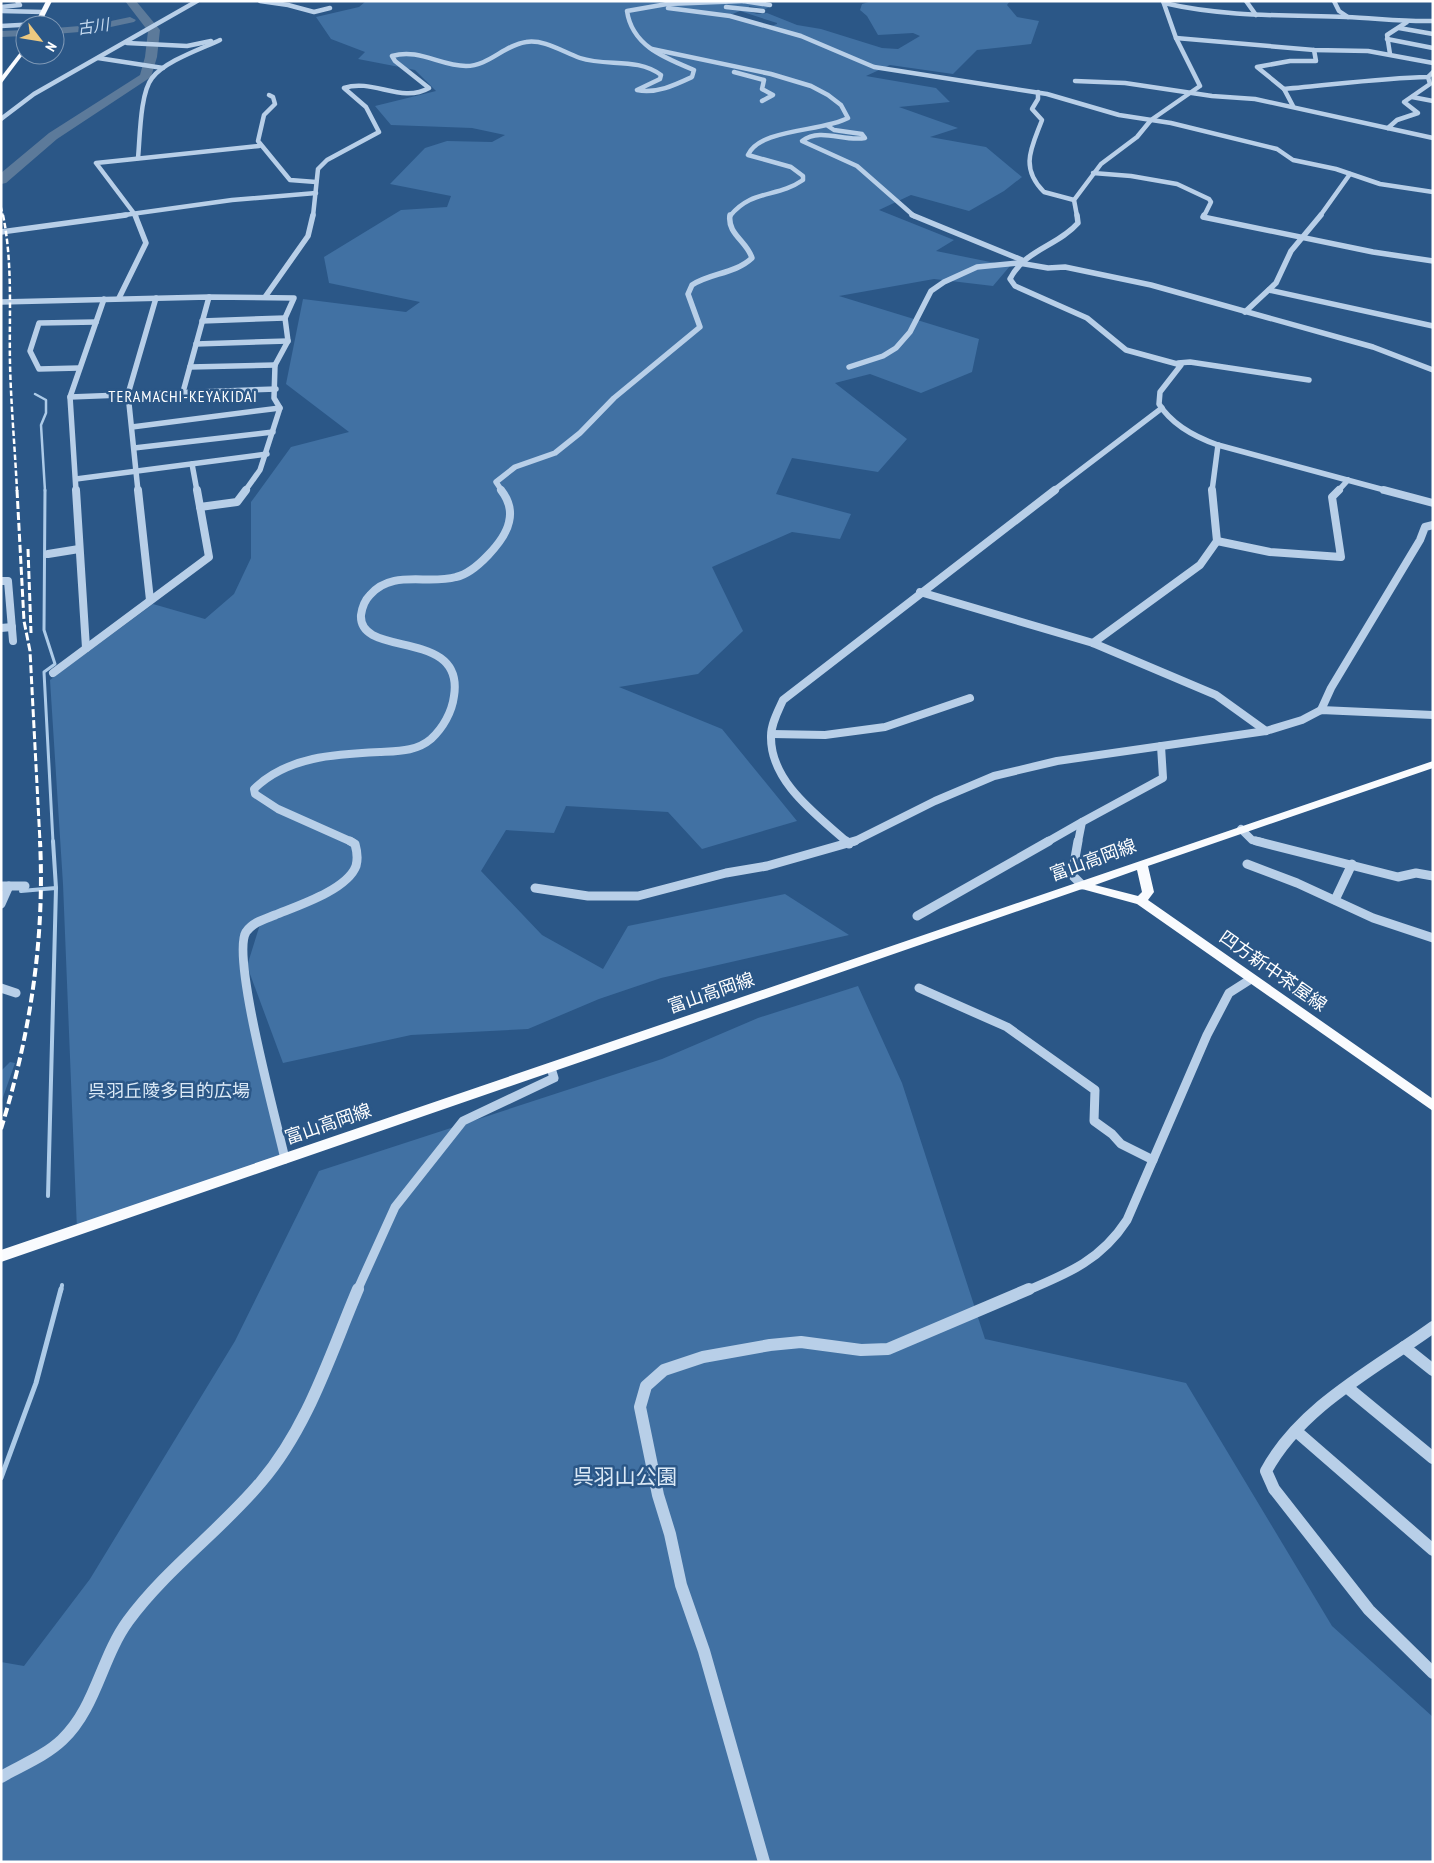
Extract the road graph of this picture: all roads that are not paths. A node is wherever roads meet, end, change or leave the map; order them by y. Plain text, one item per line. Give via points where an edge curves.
1 (17, 1) edge
2 (49, 1) edge
3 (197, 1) edge
4 (260, 1) edge
5 (743, 1) edge
6 (1246, 1) edge
7 (1334, 1) edge
8 (1164, 2) edge
9 (770, 5) dead end
10 (1, 7) edge
11 (330, 8) dead end
12 (633, 8) junction
13 (651, 8) junction
14 (1, 11) edge
15 (763, 11) dead end
16 (44, 12) junction
17 (43, 15) edge
18 (1256, 15) junction
19 (1348, 17) junction
20 (1433, 21) edge
21 (1407, 22) junction
22 (1, 26) edge
23 (15, 26) edge
24 (1399, 28) junction
25 (1433, 34) edge
26 (1176, 38) junction
27 (1388, 39) junction
28 (127, 43) junction
29 (1433, 48) edge
30 (652, 49) junction
31 (1314, 50) junction
32 (1390, 54) junction
33 (98, 58) junction
34 (15, 62) edge
35 (1433, 63) edge
36 (720, 64) junction
37 (162, 68) junction
38 (1433, 72) edge
39 (1428, 77) junction
40 (1075, 81) dead end
41 (1, 82) edge
42 (1284, 89) junction
43 (1038, 92) junction
44 (1191, 94) junction
45 (269, 95) dead end
46 (1412, 96) junction
47 (762, 101) dead end
48 (1433, 101) edge
49 (1293, 106) junction
50 (1, 119) edge
51 (1151, 120) junction
52 (827, 126) junction
53 (1388, 128) junction
54 (1433, 138) edge
55 (259, 146) junction
56 (138, 158) junction
57 (1093, 173) junction
58 (1350, 174) junction
59 (316, 182) junction
60 (1433, 192) edge
61 (316, 193) junction
62 (1074, 200) junction
63 (134, 214) junction
64 (1, 232) edge
65 (1304, 237) junction
66 (1020, 261) junction
67 (1433, 261) edge
68 (1269, 290) junction
69 (208, 297) junction
70 (265, 297) junction
71 (119, 298) junction
72 (156, 298) junction
73 (104, 299) junction
74 (1, 302) edge
75 (1245, 312) junction
76 (285, 318) junction
77 (202, 321) junction
78 (96, 322) junction
79 (1433, 326) edge
80 (288, 341) junction
81 (196, 344) junction
82 (1178, 363) junction
83 (275, 364) junction
84 (190, 367) junction
85 (849, 367) dead end
86 (79, 368) junction
87 (1433, 370) edge
88 (1309, 380) dead end
89 (276, 388) junction
90 (183, 392) junction
91 (128, 394) junction
92 (70, 397) junction
93 (280, 408) junction
94 (1162, 408) junction
95 (132, 427) junction
96 (273, 432) junction
97 (1218, 445) junction
98 (134, 448) junction
99 (267, 454) junction
100 (192, 464) junction
101 (136, 471) junction
102 (76, 479) junction
103 (1348, 480) junction
104 (1433, 503) edge
105 (200, 508) junction
106 (1433, 525) edge
107 (1218, 541) junction
108 (79, 549) junction
109 (48, 554) dead end
110 (1, 581) edge
111 (920, 592) junction
112 (10, 599) junction
113 (1, 600) edge
114 (150, 600) junction
115 (12, 627) junction
116 (1, 628) edge
117 (13, 640) dead end
118 (1092, 642) junction
119 (86, 648) junction
120 (53, 673) dead end
121 (970, 698) dead end
122 (1321, 710) junction
123 (1433, 715) edge
124 (1266, 731) junction
125 (772, 734) junction
126 (1161, 746) junction
127 (1433, 764) edge
128 (1082, 822) junction
129 (1241, 829) junction
130 (849, 844) junction
131 (1141, 863) junction
132 (1247, 864) dead end
133 (1352, 864) junction
134 (1433, 876) edge
135 (1082, 885) junction
136 (25, 886) dead end
137 (6, 888) edge
138 (536, 888) dead end
139 (1335, 900) junction
140 (1141, 901) junction
141 (1, 904) edge
142 (917, 916) dead end
143 (1433, 938) edge
144 (1251, 979) junction
145 (1, 988) edge
146 (919, 988) dead end
147 (16, 993) dead end
148 (551, 1068) junction
149 (1433, 1106) edge
150 (285, 1159) junction
151 (1153, 1160) junction
152 (1, 1256) edge
153 (1433, 1327) edge
154 (1404, 1347) junction
155 (1433, 1370) edge
156 (1348, 1388) junction
157 (1296, 1431) junction
158 (1433, 1458) edge
159 (1433, 1550) edge
160 (1433, 1673) edge
161 (1, 1777) edge
162 (764, 1862) edge

1 - 10 street via 20,5
2 - 16 main road
3 - 28 street
4 - 11 street via 310,12 321,13
5 - 9 street
5 - 12 street
6 - 18 street
7 - 19 street via 1338,11
8 - 18 street via 1189,9
8 - 26 street
12 - 13 street
12 - 30 street via 627,11 628,20 639,38
13 - 15 street via 708,6
13 - 43 street via 725,14 801,36 860,62 898,72 937,75
14 - 16 street
16 - 17 main road
18 - 19 street
19 - 21 street
20 - 21 street
21 - 24 street
22 - 23 street
24 - 25 street
24 - 27 street via 1387,35
26 - 31 street
26 - 44 street via 1200,86
27 - 29 street
27 - 32 street
28 - 33 street
28 - 37 street via 187,46 220,40
30 - 36 street
30 - 59 street via 694,70 692,77 646,92 637,90 660,79 661,75 656,70 578,58 532,42 476,65 394,55 391,58 429,88 421,93 408,94 360,85 344,88 366,107 379,132 321,165
31 - 32 street
31 - 42 street via 1316,60 1257,67
32 - 35 street
33 - 37 street
33 - 50 street via 34,94
34 - 41 main road
36 - 47 street via 720,67 764,80 762,89 773,95
36 - 52 street via 786,78 821,91 847,112 845,121
37 - 56 street via 150,80
38 - 39 street
39 - 42 street via 1380,78
39 - 46 street via 1430,84
40 - 44 street via 1125,83
42 - 49 street
43 - 51 street
43 - 62 street via 1032,109 1042,120 1028,156 1031,170 1044,192
44 - 49 street via 1255,99
44 - 51 street
45 - 55 street via 275,104 264,115
46 - 48 street
46 - 53 street via 1404,104 1418,113 1397,120
49 - 53 street
51 - 57 street via 1137,137 1111,155
51 - 58 street via 1277,150 1293,160
52 - 66 street via 862,134 865,138 856,140 817,135 802,142 857,166 916,218
52 - 150 street via 790,132 752,146 748,156 791,167 803,180 791,188 750,198 730,214 732,231 752,253 752,258 745,265 692,285 689,297 700,327 695,333 614,398 555,453 515,467 496,482 510,505 508,525 482,560 468,573 453,577 388,580 368,596 361,620 366,632 372,637 441,655 448,663 455,683 454,703 430,740 416,749 290,764 254,788 255,794 267,804 343,836 354,844 358,855 354,870 333,890 255,923 246,932 242,943 245,981
53 - 54 street
55 - 56 street
55 - 59 street via 290,180
56 - 63 street via 96,163
57 - 62 street
57 - 65 street via 1177,184 1209,200 1203,218
58 - 60 street via 1380,184
58 - 65 street via 1333,202
59 - 61 street
61 - 63 street via 232,200
61 - 70 street via 308,236
62 - 66 street via 1078,223 1073,230
63 - 64 street
63 - 71 street via 141,222 146,243
65 - 67 street
65 - 68 street via 1290,253 1283,272
66 - 75 street via 1151,285
66 - 82 street via 1010,279 1015,286 1087,318 1126,350
66 - 85 street via 977,266 944,282 931,291 910,332 896,348 883,356
68 - 75 street
68 - 79 street
69 - 70 street
69 - 72 street
69 - 77 street
70 - 76 street via 294,298
71 - 72 street
71 - 73 street
72 - 91 street
73 - 74 street
73 - 78 street
75 - 87 street via 1373,347
76 - 77 street
76 - 80 street
77 - 81 street
78 - 86 street
78 - 86 street via 39,324 30,351 39,369
80 - 81 street
80 - 83 street
81 - 84 street
82 - 88 street via 1190,362
82 - 94 street via 1181,365 1160,390 1158,399
83 - 84 street
83 - 89 street
84 - 90 street
86 - 92 street
89 - 90 street
89 - 93 street via 274,398
90 - 91 street
91 - 92 street
91 - 95 street
92 - 102 street
93 - 95 street
93 - 96 street
94 - 97 street via 1189,434
94 - 111 street
95 - 98 street
96 - 98 street
96 - 99 street
97 - 103 street
97 - 107 street via 1211,497
98 - 101 street
99 - 100 street
99 - 105 street via 238,502
100 - 101 street
100 - 105 street
101 - 102 street
101 - 114 street
102 - 108 street
103 - 104 street
103 - 107 street via 1332,497 1341,557 1270,552
105 - 114 street via 209,557
106 - 122 street via 1425,527
107 - 118 street via 1200,565
108 - 109 street
108 - 119 street
110 - 112 street via 8,581
111 - 118 street
111 - 125 street via 783,700
112 - 113 street
112 - 115 street
114 - 119 street
115 - 116 street
115 - 117 street
118 - 124 street via 1216,695
119 - 120 street
121 - 125 street via 885,727 825,735
122 - 123 street
122 - 124 street via 1302,720
124 - 126 street
125 - 130 street via 780,774
126 - 128 street via 1163,778
126 - 130 street via 1057,762 994,776
127 - 129 main road, 富山高岡線
128 - 135 street via 1072,875
128 - 142 street
129 - 131 main road, 富山高岡線
129 - 133 street via 1252,840
130 - 138 street via 638,896 588,896
131 - 135 main road, 富山高岡線
131 - 140 main road via 1148,892
132 - 139 street
133 - 134 street via 1398,877 1416,873
133 - 139 street
135 - 140 main road, 四方新中茶屋線
135 - 148 main road, 富山高岡線
136 - 137 street
137 - 141 street
139 - 143 street via 1373,918
140 - 144 main road, 四方新中茶屋線
144 - 149 main road, 四方新中茶屋線
144 - 151 street via 1229,993 1207,1035
145 - 147 street
146 - 151 street via 1007,1027 1095,1090 1094,1121 1121,1144
148 - 150 main road, 富山高岡線
148 - 161 street via 554,1078 463,1121 424,1169 395,1208 382,1233 285,1453 244,1502 128,1620 109,1648 81,1718 68,1735
150 - 152 main road, 富山高岡線
151 - 162 street via 1127,1220 1114,1240 1096,1258 1068,1273 888,1349 861,1350 801,1342 770,1345 703,1357 664,1370 646,1386 640,1407 658,1494 681,1585 704,1651
153 - 154 street
154 - 155 street
154 - 156 street
156 - 157 street
156 - 158 street
157 - 159 street
157 - 160 street via 1269,1463 1266,1471 1268,1480 1369,1610

